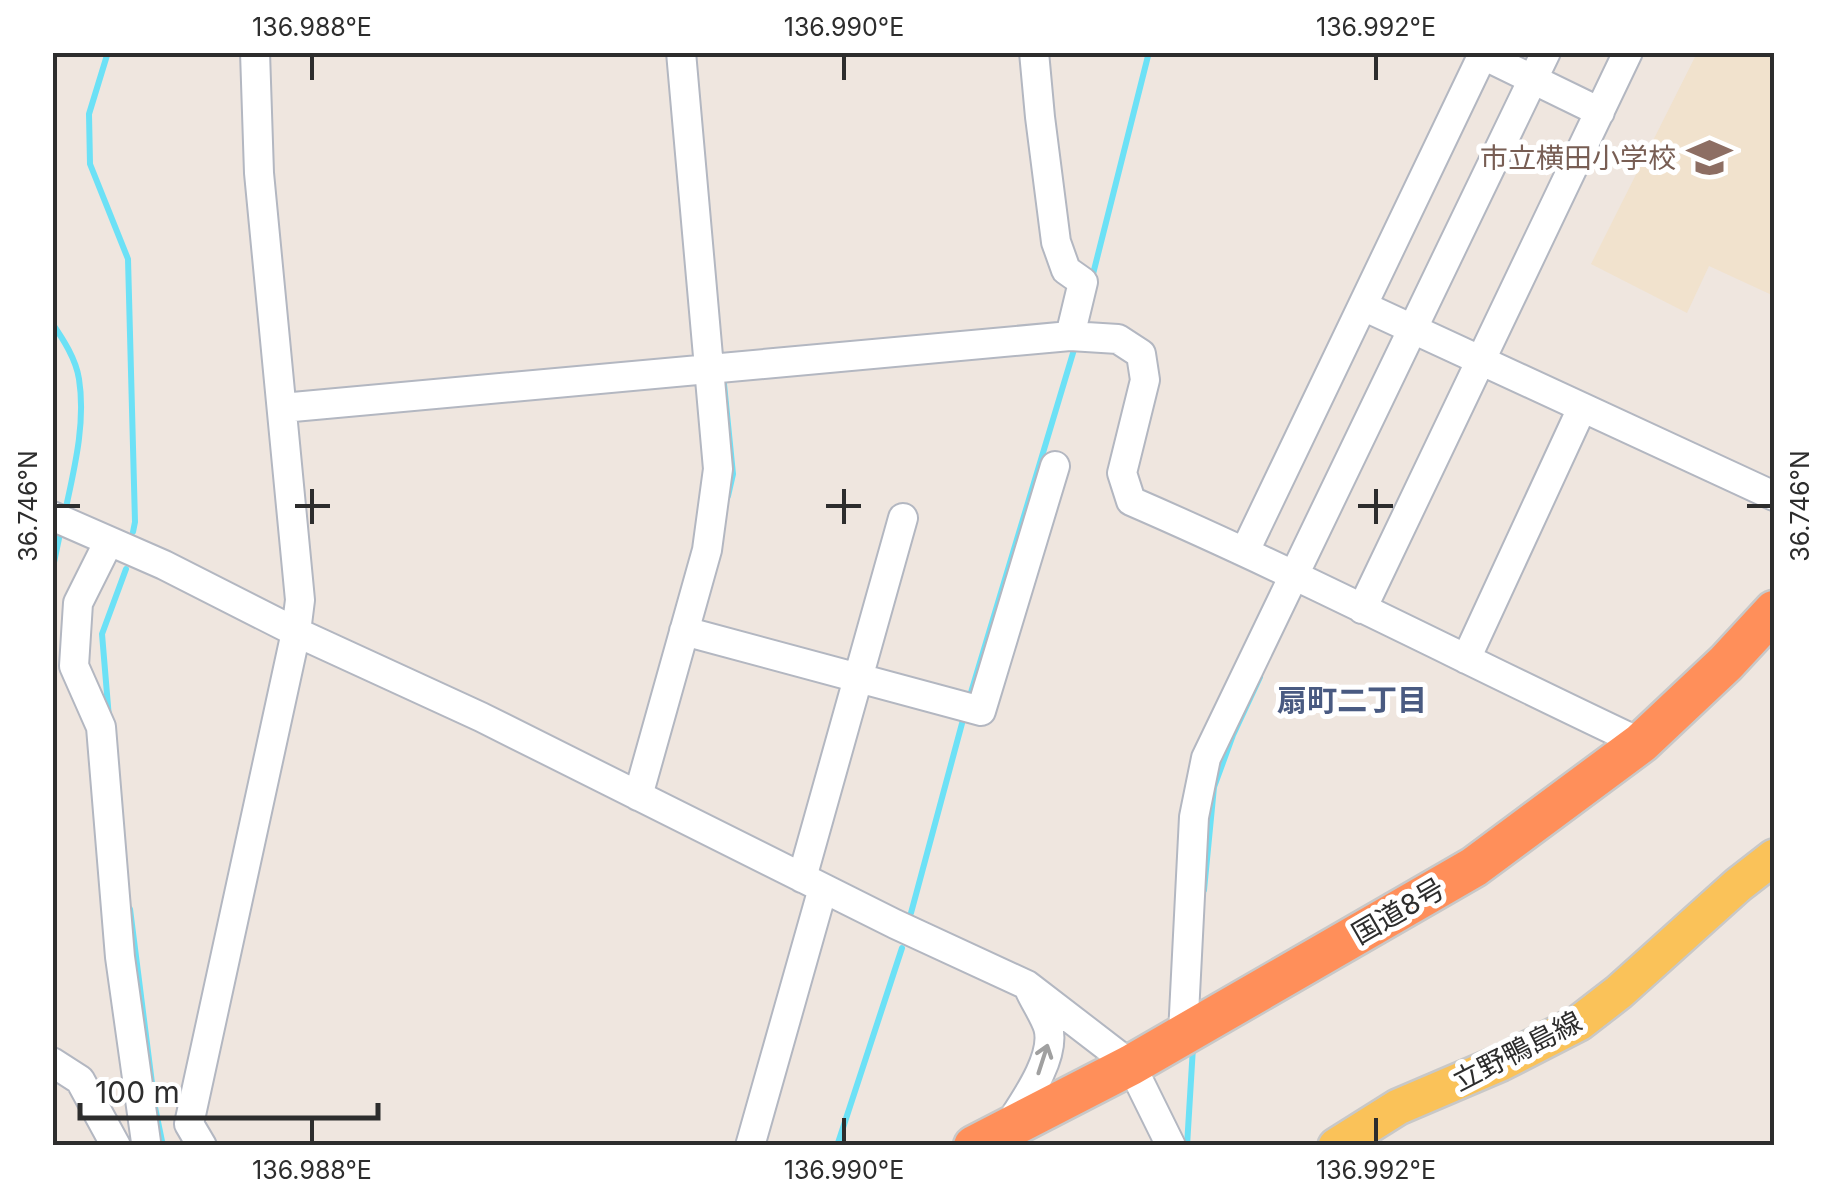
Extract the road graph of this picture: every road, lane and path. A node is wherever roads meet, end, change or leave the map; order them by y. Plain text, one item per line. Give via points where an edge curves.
1 (256, 52) edge
2 (681, 52) edge
3 (1034, 52) edge
4 (1546, 52) edge
5 (1628, 52) edge
6 (1484, 54) edge
7 (1534, 79) junction
8 (1600, 112) junction
9 (1363, 306) junction
10 (1414, 329) junction
11 (1080, 336) junction
12 (1482, 360) junction
13 (719, 368) junction
14 (282, 408) junction
15 (1582, 408) junction
16 (1055, 466) dead end
17 (1774, 496) edge
18 (52, 516) edge
19 (902, 518) dead end
20 (109, 540) junction
21 (1245, 551) junction
22 (1294, 575) junction
23 (1362, 609) junction
24 (1774, 610) edge
25 (684, 631) junction
26 (296, 632) junction
27 (1466, 660) junction
28 (858, 677) junction
29 (1642, 743) junction
30 (638, 796) junction
31 (1774, 856) edge
32 (812, 883) junction
33 (1027, 985) junction
34 (1183, 1034) junction
35 (52, 1062) edge
36 (1131, 1065) junction
37 (195, 1135) edge
38 (990, 1138) edge
39 (144, 1144) edge
40 (116, 1146) edge
41 (750, 1146) edge
42 (1171, 1146) edge
43 (1336, 1146) edge

1 - 14 street
2 - 13 street
3 - 11 street via 1056,242 1066,270 1082,282
4 - 7 street
5 - 8 street
6 - 7 street
6 - 9 street
7 - 8 street
7 - 10 street
8 - 12 street
9 - 10 street
9 - 21 street
10 - 12 street
10 - 22 street
11 - 13 street
11 - 21 street via 1118,339 1140,354 1145,380 1122,472 1131,501
12 - 15 street
12 - 23 street
13 - 14 street
13 - 25 street via 718,468 707,550
14 - 26 street via 300,600
15 - 17 street
15 - 27 street
16 - 28 street via 981,711
18 - 20 street
19 - 28 street
20 - 26 street
20 - 39 street via 78,603 74,666 100,727
21 - 22 street
22 - 23 street
22 - 34 street via 1206,758 1194,817
23 - 27 street
24 - 29 highway, 国道8号
25 - 28 street
25 - 30 street
26 - 30 street
26 - 37 street
27 - 29 street
28 - 32 street
29 - 34 highway, 国道8号 via 1474,867
30 - 32 street
31 - 43 main road, 立野鴨島線 via 1580,1022 1398,1108
32 - 33 street
32 - 41 street
33 - 36 street
38 -> 33 street via 1029,1093 1044,1062 1049,1030
34 - 36 highway, 国道8号
35 - 40 street via 80,1080
36 - 38 highway, 国道8号
36 - 42 street
37 - 39 street via 170,1127

